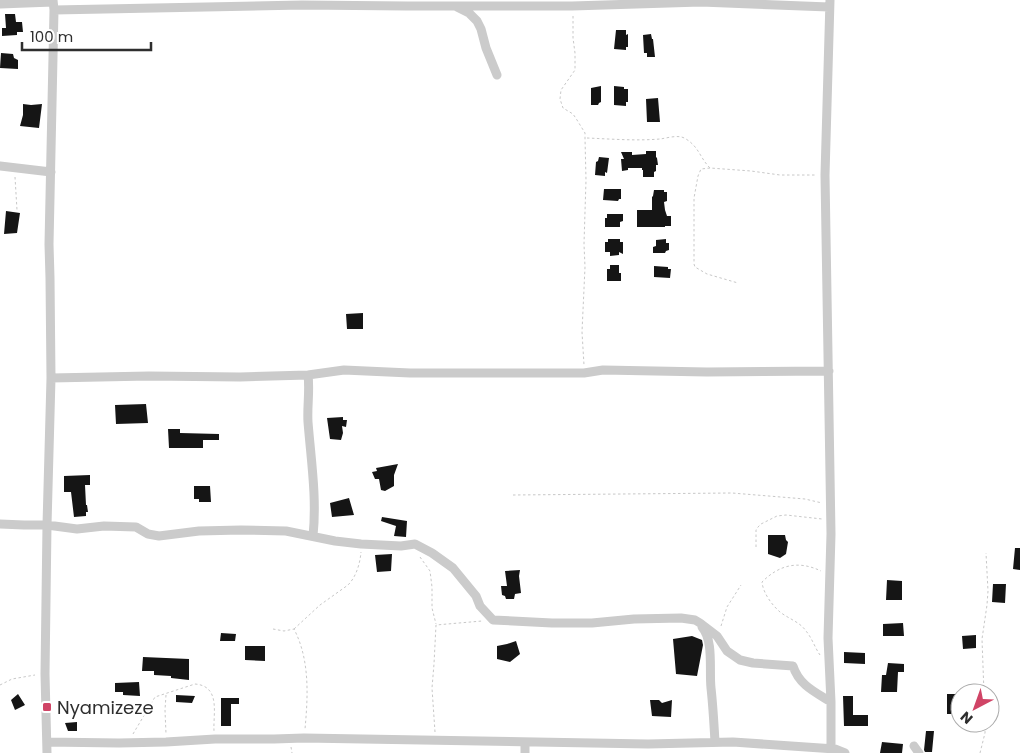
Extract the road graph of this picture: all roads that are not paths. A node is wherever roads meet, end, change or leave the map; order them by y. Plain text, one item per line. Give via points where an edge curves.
1 (407, 3) edge
2 (519, 3) edge
3 (830, 3) edge
4 (0, 4) edge
5 (53, 4) edge
6 (143, 4) edge
7 (455, 6) junction
8 (497, 75) dead end
9 (0, 166) edge
10 (51, 172) junction
11 (829, 372) junction
12 (308, 375) junction
13 (51, 378) junction
14 (0, 524) edge
15 (47, 524) junction
16 (313, 536) junction
17 (695, 620) junction
18 (710, 649) junction
19 (728, 651) junction
20 (831, 702) junction
21 (47, 742) junction
22 (525, 742) junction
23 (716, 742) junction
24 (831, 751) edge
25 (47, 753) edge
26 (525, 753) edge
27 (844, 753) edge

1 - 6 street
1 - 7 street
2 - 3 street via 572,6
2 - 7 street
3 - 11 street via 825,175
4 - 5 street
5 - 6 street
5 - 10 street
7 - 8 street via 477,21
9 - 10 street
10 - 13 street
11 - 12 street via 603,370 584,373 410,373 344,370
11 - 20 street via 831,534 828,638
12 - 13 street
12 - 16 street via 315,516
13 - 15 street
14 - 15 street
15 - 16 street via 77,529 136,527 159,536 241,530 286,531
15 - 21 street
16 - 17 street via 361,544 415,544 453,568 493,620 568,623 651,618
17 - 18 street via 705,631
17 - 19 street via 717,636
18 - 19 street
18 - 23 street
19 - 20 street via 740,660 753,663 793,666 805,686
20 - 24 street
21 - 22 street via 304,738
21 - 25 street
22 - 23 street
22 - 26 street
23 - 24 street
24 - 27 street via 835,749

